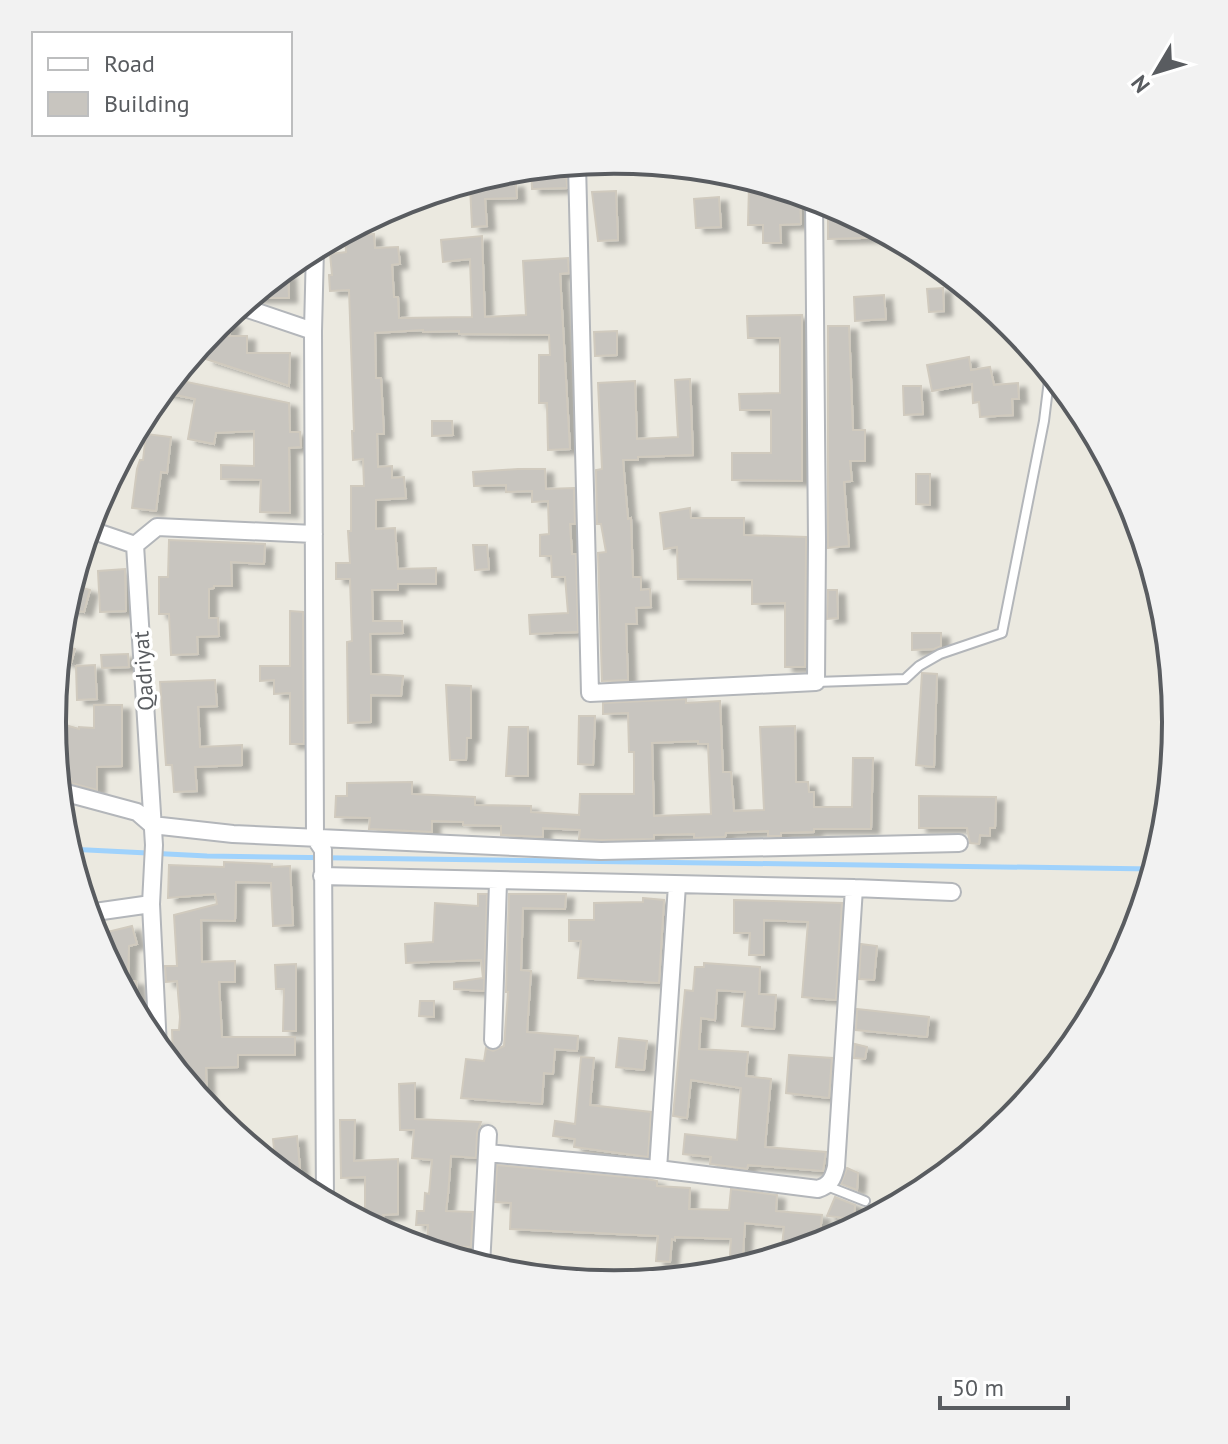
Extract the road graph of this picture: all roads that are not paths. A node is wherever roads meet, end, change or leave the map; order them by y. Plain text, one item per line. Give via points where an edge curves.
1 (577, 175) edge
2 (814, 212) edge
3 (315, 263) edge
4 (252, 311) edge
5 (313, 331) junction
6 (1048, 387) edge
7 (100, 533) edge
8 (314, 534) junction
9 (135, 545) junction
10 (816, 682) junction
11 (71, 794) edge
12 (152, 825) junction
13 (959, 843) dead end
14 (321, 857) junction
15 (498, 882) junction
16 (677, 885) junction
17 (854, 888) junction
18 (952, 892) dead end
19 (151, 904) junction
20 (100, 911) edge
21 (157, 1024) edge
22 (493, 1040) dead end
23 (488, 1134) dead end
24 (487, 1153) junction
25 (658, 1169) junction
26 (827, 1186) junction
27 (325, 1187) edge
28 (865, 1201) dead end
29 (482, 1253) edge

1 - 10 street via 590,693
2 - 10 street
3 - 5 street
4 - 5 street
5 - 8 street
6 - 10 lane via 1002,633 940,654 905,679
7 - 9 street
8 - 9 street via 157,527
8 - 14 street
9 - 12 street, Qadriyat
11 - 12 street via 137,812
12 - 14 street via 233,834
12 - 19 street, Qadriyat
13 - 14 street
14 - 15 street
14 - 27 street
15 - 16 street
15 - 22 street
16 - 17 street
16 - 25 street
17 - 18 street
17 - 26 street via 836,1167
19 - 20 street
19 - 21 street, Qadriyat
23 - 24 street
24 - 25 street
24 - 29 street
25 - 26 street
26 - 28 lane

